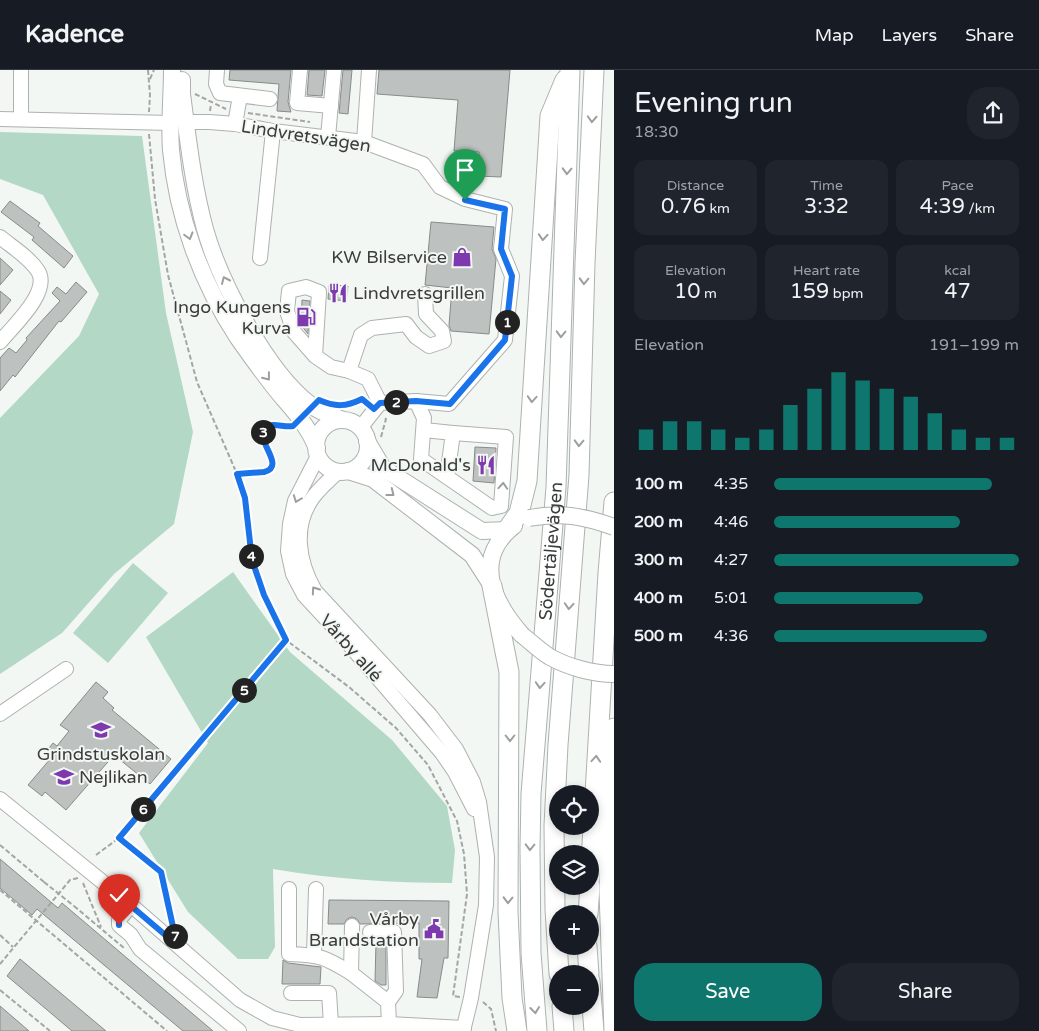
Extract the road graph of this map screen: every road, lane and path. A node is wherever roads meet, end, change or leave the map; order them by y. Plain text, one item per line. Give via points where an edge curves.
1 (21, 70) edge
2 (148, 70) edge
3 (154, 70) edge
4 (172, 70) edge
5 (183, 70) edge
6 (217, 70) edge
7 (300, 70) edge
8 (334, 70) edge
9 (369, 70) edge
10 (569, 70) edge
11 (594, 70) edge
12 (149, 81) junction
13 (240, 96) junction
14 (270, 99) dead end
15 (331, 106) junction
16 (236, 118) junction
17 (0, 119) edge
18 (21, 119) junction
19 (209, 122) junction
20 (148, 123) junction
21 (178, 123) junction
22 (273, 131) junction
23 (328, 131) junction
24 (364, 142) junction
25 (0, 237) edge
26 (260, 258) dead end
27 (425, 294) dead end
28 (0, 342) edge
29 (315, 356) dead end
30 (349, 371) junction
31 (416, 401) junction
32 (377, 406) junction
33 (340, 413) junction
34 (302, 419) junction
35 (386, 419) dead end
36 (424, 430) junction
37 (453, 433) junction
38 (364, 434) junction
39 (318, 452) junction
40 (343, 471) junction
41 (237, 474) junction
42 (447, 477) junction
43 (614, 502) edge
44 (614, 527) edge
45 (507, 530) junction
46 (492, 586) junction
47 (286, 640) junction
48 (66, 669) dead end
49 (614, 674) edge
50 (0, 714) edge
51 (614, 728) edge
52 (0, 799) edge
53 (481, 824) junction
54 (119, 838) junction
55 (0, 845) edge
56 (592, 845) edge
57 (96, 855) dead end
58 (289, 889) dead end
59 (316, 889) dead end
60 (0, 890) edge
61 (130, 905) junction
62 (37, 920) junction
63 (352, 926) dead end
64 (370, 932) dead end
65 (0, 935) edge
66 (177, 945) junction
67 (14, 947) junction
68 (314, 955) junction
69 (0, 964) edge
70 (559, 965) edge
71 (351, 973) junction
72 (0, 990) edge
73 (291, 992) dead end
74 (477, 1000) junction
75 (388, 1002) junction
76 (563, 1015) edge
77 (593, 1015) edge
78 (331, 1024) junction
79 (389, 1024) junction
80 (464, 1029) edge
81 (50, 1031) edge
82 (167, 1031) edge
83 (239, 1031) edge
84 (496, 1031) edge
85 (516, 1031) edge
86 (537, 1031) edge
87 (564, 1031) edge
88 (594, 1031) edge
89 (614, 1031) edge

1 - 18 street
2 - 12 path
3 - 12 path
4 - 21 main road
5 - 21 main road
6 - 13 street via 216,84 220,93
7 - 15 street via 297,103
8 - 15 street
9 - 24 street
10 -> 45 highway via 550,116 527,481 519,513
10 -> 86 highway, Södertäljevägen via 556,487 530,839 531,953
11 -> 70 highway via 578,475 554,826
12 - 20 path
13 - 14 street
13 - 16 street
15 - 23 street
16 - 19 street, Lindvretsvägen
16 - 19 path via 211,104
16 - 22 street, Lindvretsvägen
16 - 23 path
17 - 18 street, Lindvretsvägen
18 - 20 street, Lindvretsvägen
19 - 21 street, Lindvretsvägen
20 - 21 street, Lindvretsvägen
20 - 41 path via 155,199 168,274 197,382
33 -> 21 main road via 313,407 301,397 269,359 239,310 205,229
21 -> 34 main road via 171,150 177,188 192,246 204,276 237,336
22 - 23 street, Lindvretsvägen
22 - 26 street
23 - 24 street, Lindvretsvägen
24 - 31 street, Lindvretsvägen via 422,164 440,187 465,200 505,209 501,249 512,276 505,340 450,404
25 - 28 street via 30,262 39,272 42,283 37,298
27 - 30 street via 426,314 442,331 444,341 429,346 406,324 372,328 361,336
29 - 30 street via 331,367
30 - 32 street via 368,379
31 - 32 street
31 - 36 street via 424,418
32 - 33 path via 362,399 346,406
32 - 35 path
32 - 38 street
33 - 38 main road
33 - 39 main road via 324,428 317,441
34 - 39 main road
34 - 41 path via 290,427 271,425 262,433 272,458 268,470
36 - 37 street
36 - 42 street via 421,459
37 - 42 street
42 -> 37 street via 492,508 501,506 506,438
38 - 40 main road via 367,451 363,460 357,467
38 - 45 main road via 384,468 482,531
39 - 40 main road via 330,469
39 -> 53 street, Vårby allé via 295,501 290,524 288,551 293,574 304,595 442,753
40 -> 46 main road via 373,479 472,555
53 -> 40 street, Vårby allé via 473,782 456,749 430,715 315,591 304,571 300,557 303,517 314,496
41 - 47 path via 245,498 252,560 264,595
56 -> 43 highway
44 - 45 main road, bridge via 580,516 546,515 529,518
45 - 46 main road via 494,551 490,566
46 - 49 main road, bridge via 512,624 551,657 589,671
46 -> 85 highway via 509,672 508,912
47 - 54 path
47 - 74 path via 349,686 396,728 428,765 457,821 464,854 467,894 453,996
48 - 50 street
51 - 89 highway via 609,892
52 - 61 street
53 - 74 street, Vårby allé via 487,857 486,905
54 - 57 path
54 - 66 path via 161,872
55 - 62 path, bridge via 44,882 74,906 101,929 81,878 70,880
58 - 68 street via 289,954
59 - 68 street
60 - 62 path
61 - 66 street
61 - 83 street via 119,925 140,949
62 - 67 path
62 - 82 path
63 - 71 street
64 - 75 street via 394,932 396,991
65 - 67 path
66 - 78 street via 240,1000 272,1018 300,1025
67 - 69 path
68 - 71 street via 328,958
71 - 75 street
72 - 81 path
73 - 78 street via 328,993
74 - 80 street, Vårby allé
74 - 84 path via 490,1009
75 - 79 street
76 - 87 highway
77 - 88 highway
78 - 79 street
79 - 80 street

